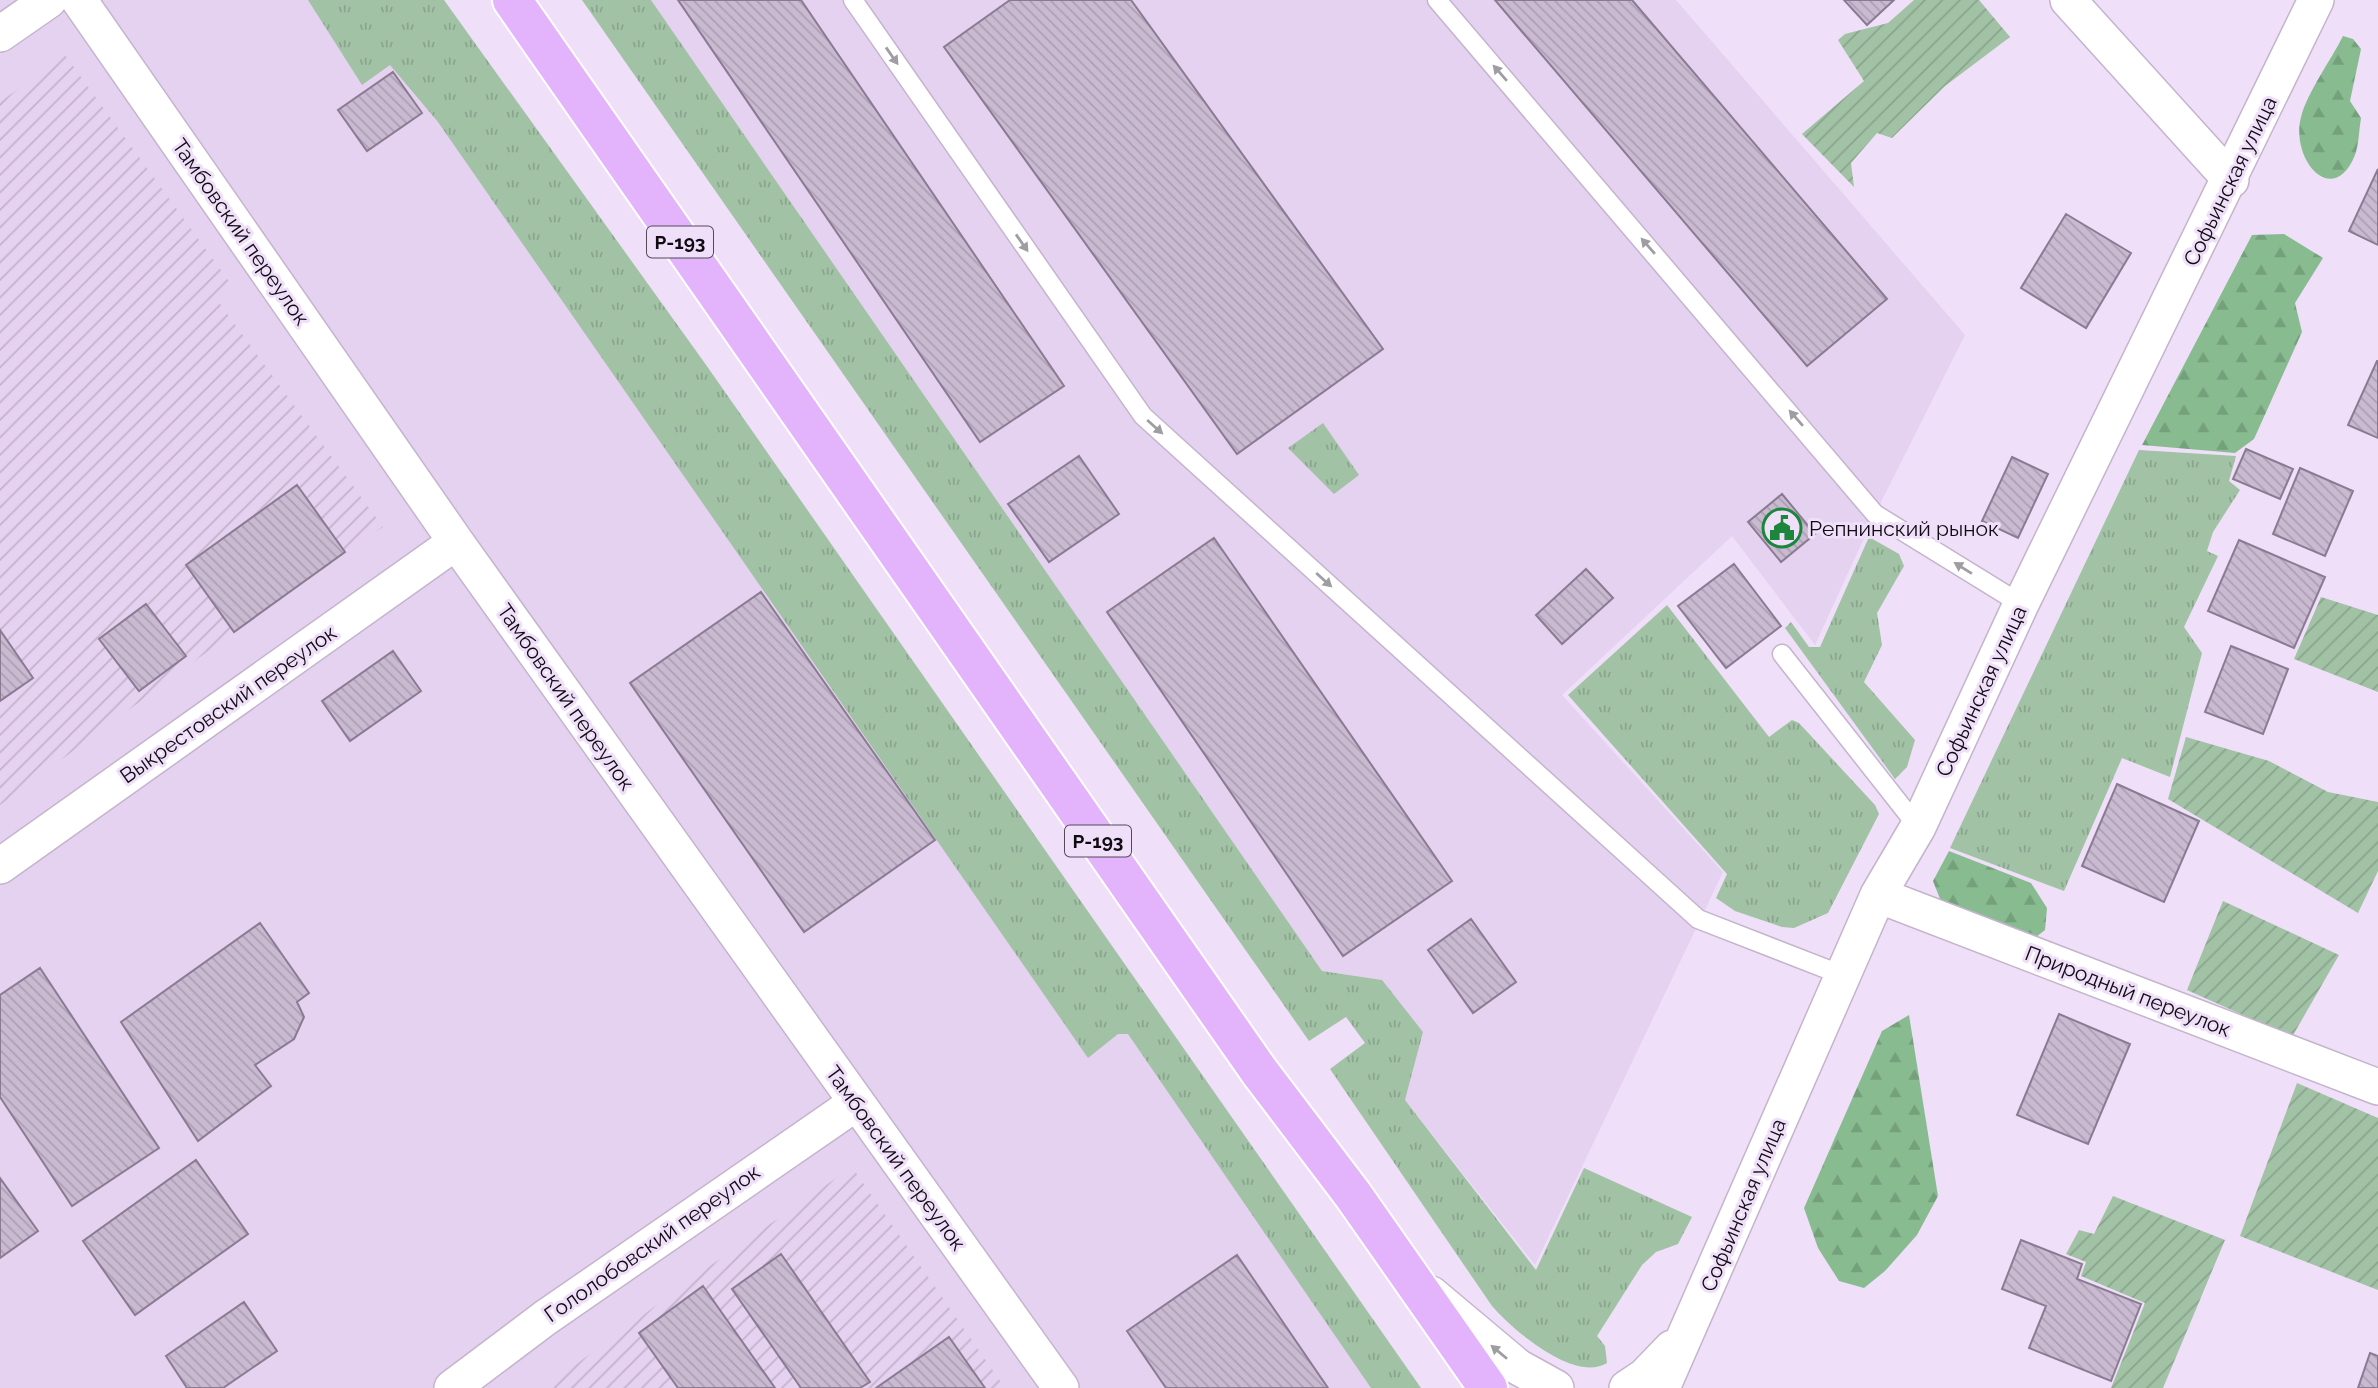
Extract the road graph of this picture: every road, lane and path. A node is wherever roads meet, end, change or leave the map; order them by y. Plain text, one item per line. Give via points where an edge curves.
1 (49, 0) edge
2 (79, 0) edge
3 (512, 0) edge
4 (853, 0) edge
5 (1437, 0) edge
6 (2068, 0) edge
7 (2316, 0) edge
8 (0, 34) edge
9 (2231, 180) junction
10 (456, 542) junction
11 (2021, 604) junction
12 (1782, 654) dead end
13 (1918, 827) junction
14 (0, 866) edge
15 (1878, 895) junction
16 (1842, 975) junction
17 (2378, 1087) edge
18 (856, 1103) junction
19 (1409, 1274) junction
20 (1704, 1294) junction
21 (452, 1388) edge
22 (1061, 1388) edge
23 (1489, 1388) edge
24 (1556, 1388) edge
25 (1627, 1388) edge
26 (1662, 1388) edge

1 - 8 street
2 - 10 street, Тамбовский переулок
3 - 19 highway, Р-193 via 1259,1071
4 -> 16 lane via 1143,416 1698,919
11 -> 5 lane via 1875,514
6 - 9 street
7 - 9 street, Софьинская улица
9 - 11 street, Софьинская улица
10 - 14 street, Выкрестовский переулок
10 - 18 street, Тамбовский переулок
11 - 13 street, Софьинская улица
12 - 13 lane
13 - 15 street, Софьинская улица
15 - 16 street, Софьинская улица
15 - 17 street, Природный переулок
16 - 20 street, Софьинская улица
18 - 21 street, Гололобовский переулок via 556,1310
18 - 22 street, Тамбовский переулок
19 - 23 highway, Р-193
24 -> 19 street via 1506,1358
20 - 25 street via 1666,1355
20 - 26 street, Софьинская улица

